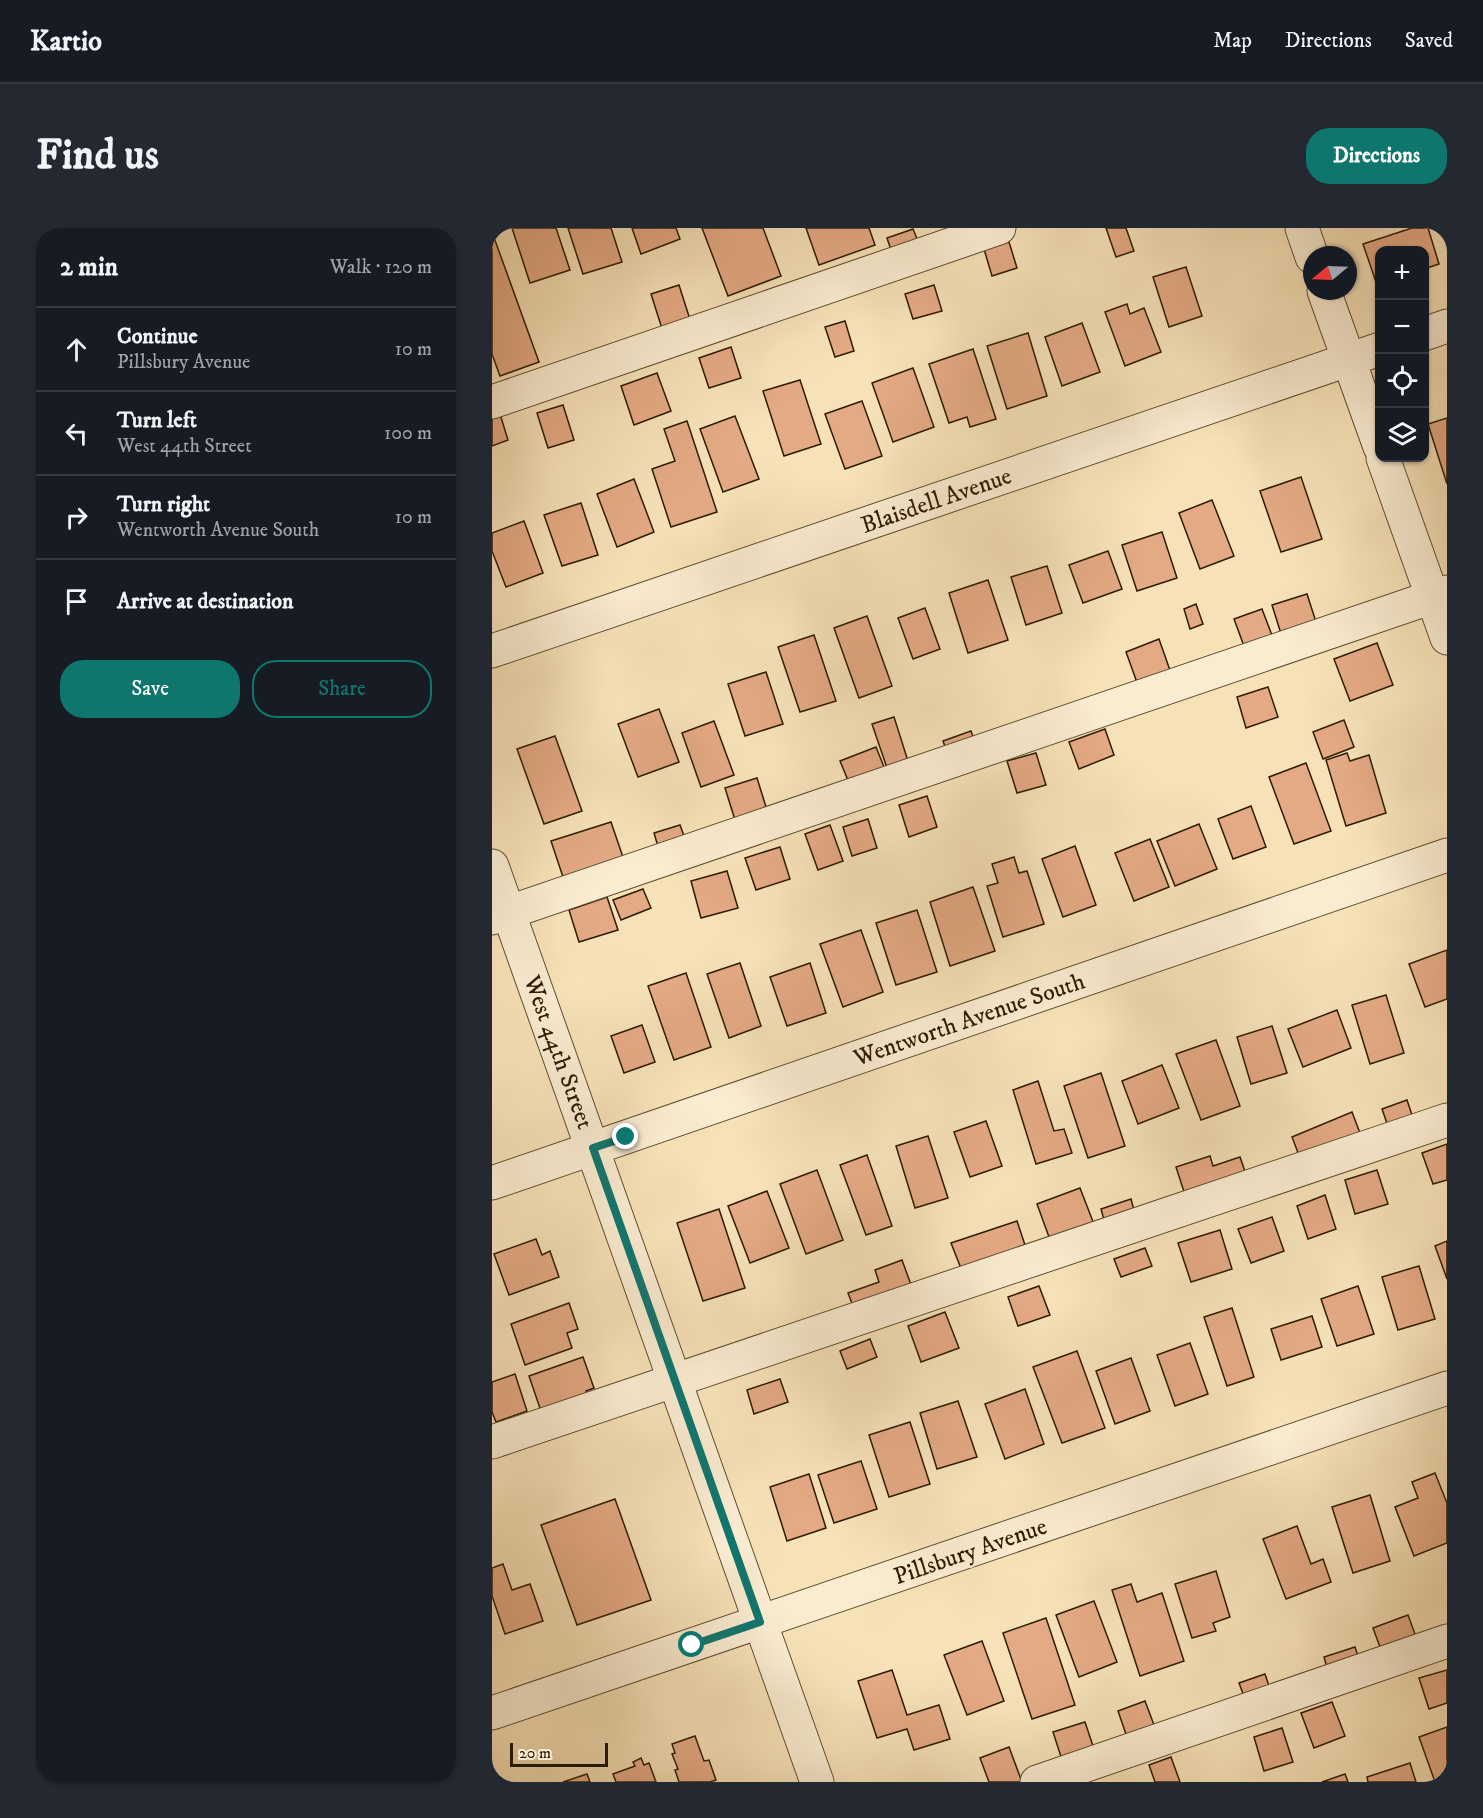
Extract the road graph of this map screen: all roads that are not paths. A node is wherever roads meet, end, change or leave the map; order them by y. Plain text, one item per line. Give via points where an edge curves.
1 (999, 228) edge
2 (1302, 228) edge
3 (1308, 246) edge
4 (1327, 300) edge
5 (1447, 326) edge
6 (1429, 333) edge
7 (1375, 351) edge
8 (1348, 359) junction
9 (492, 402) edge
10 (1375, 433) edge
11 (1385, 462) edge
12 (1440, 594) edge
13 (1447, 638) edge
14 (492, 651) edge
15 (1447, 855) edge
16 (492, 866) edge
17 (500, 915) edge
18 (1447, 1120) edge
19 (593, 1148) junction
20 (492, 1183) edge
21 (675, 1380) junction
22 (1447, 1388) edge
23 (492, 1443) edge
24 (760, 1622) junction
25 (1447, 1641) edge
26 (492, 1713) edge
27 (817, 1782) edge
28 (1037, 1782) edge

1 - 9 street
2 - 3 street
4 - 8 street
5 - 6 street
7 - 8 street, Blaisdell Avenue
8 - 10 street
8 - 14 street, Blaisdell Avenue
11 - 12 street
12 - 13 street
12 - 17 street
15 - 19 street, Wentworth Avenue South
16 - 17 street, West 44th Street
17 - 19 street, West 44th Street
18 - 21 street
19 - 20 street, Wentworth Avenue South
19 - 21 street, West 44th Street
21 - 23 street
21 - 24 street, West 44th Street
22 - 24 street, Pillsbury Avenue
24 - 26 street, Pillsbury Avenue
24 - 27 street, West 44th Street
25 - 28 street

